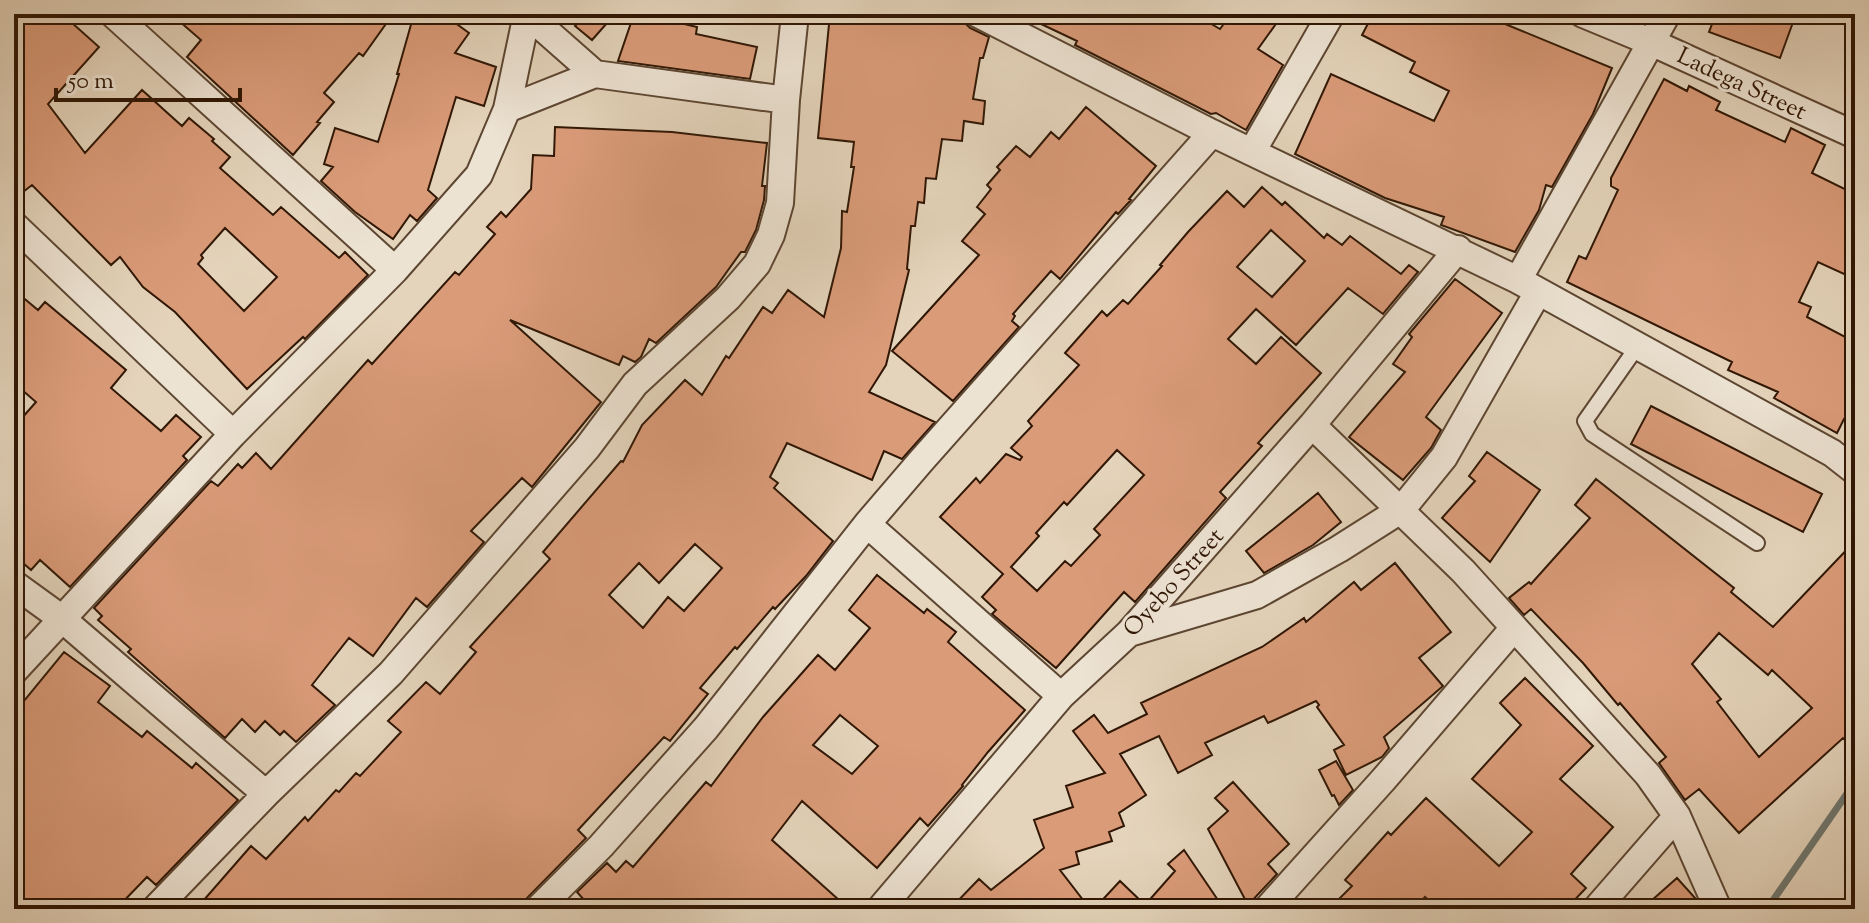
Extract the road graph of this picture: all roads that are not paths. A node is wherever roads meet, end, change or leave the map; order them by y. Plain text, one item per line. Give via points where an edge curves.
1 (113, 14) edge
2 (527, 14) edge
3 (795, 14) edge
4 (978, 14) edge
5 (1331, 14) edge
6 (1583, 14) edge
7 (1667, 14) edge
8 (1653, 43) junction
9 (595, 74) junction
10 (786, 100) junction
11 (507, 109) junction
12 (1212, 133) junction
13 (1855, 135) edge
14 (1253, 150) junction
15 (14, 225) edge
16 (1458, 249) junction
17 (395, 270) junction
18 (1528, 286) junction
19 (1637, 347) junction
20 (1312, 425) junction
21 (233, 434) junction
22 (1855, 471) edge
23 (1402, 509) junction
24 (867, 524) junction
25 (1757, 543) dead end
26 (14, 584) edge
27 (61, 618) junction
28 (1513, 629) junction
29 (1129, 633) junction
30 (14, 671) edge
31 (1061, 696) junction
32 (266, 794) junction
33 (1677, 816) junction
34 (166, 906) edge
35 (538, 909) edge
36 (880, 909) edge
37 (1267, 909) edge
38 (1596, 909) edge
39 (1718, 909) edge

1 - 17 street
2 - 9 street
2 - 11 street
3 - 10 street
4 - 12 street
5 - 14 street
6 - 8 street, Ladega Street
7 - 8 street
8 - 13 street, Ladega Street
8 - 18 street
9 - 10 street
9 - 11 street
10 - 32 street via 780,203 757,264 635,384 587,448 391,673
11 - 17 street via 479,175
12 - 14 street
12 - 24 street
14 - 16 street
15 - 21 street
16 - 18 street
16 - 20 street, Oyebo Street
17 - 21 street
18 - 19 street
18 - 23 street via 1444,457
19 - 22 street via 1832,453
19 - 25 lane via 1585,421 1592,434
20 - 23 street
20 - 29 street, Oyebo Street
21 - 27 street
23 - 28 street
23 - 29 street via 1257,595
24 - 31 street
24 - 35 street via 706,728
26 - 27 street
27 - 30 street
27 - 32 street
28 - 33 street via 1648,775
28 - 37 street
29 - 31 street, Oyebo Street
31 - 36 street, Oyebo Street
32 - 34 street
33 - 38 street
33 - 39 street

